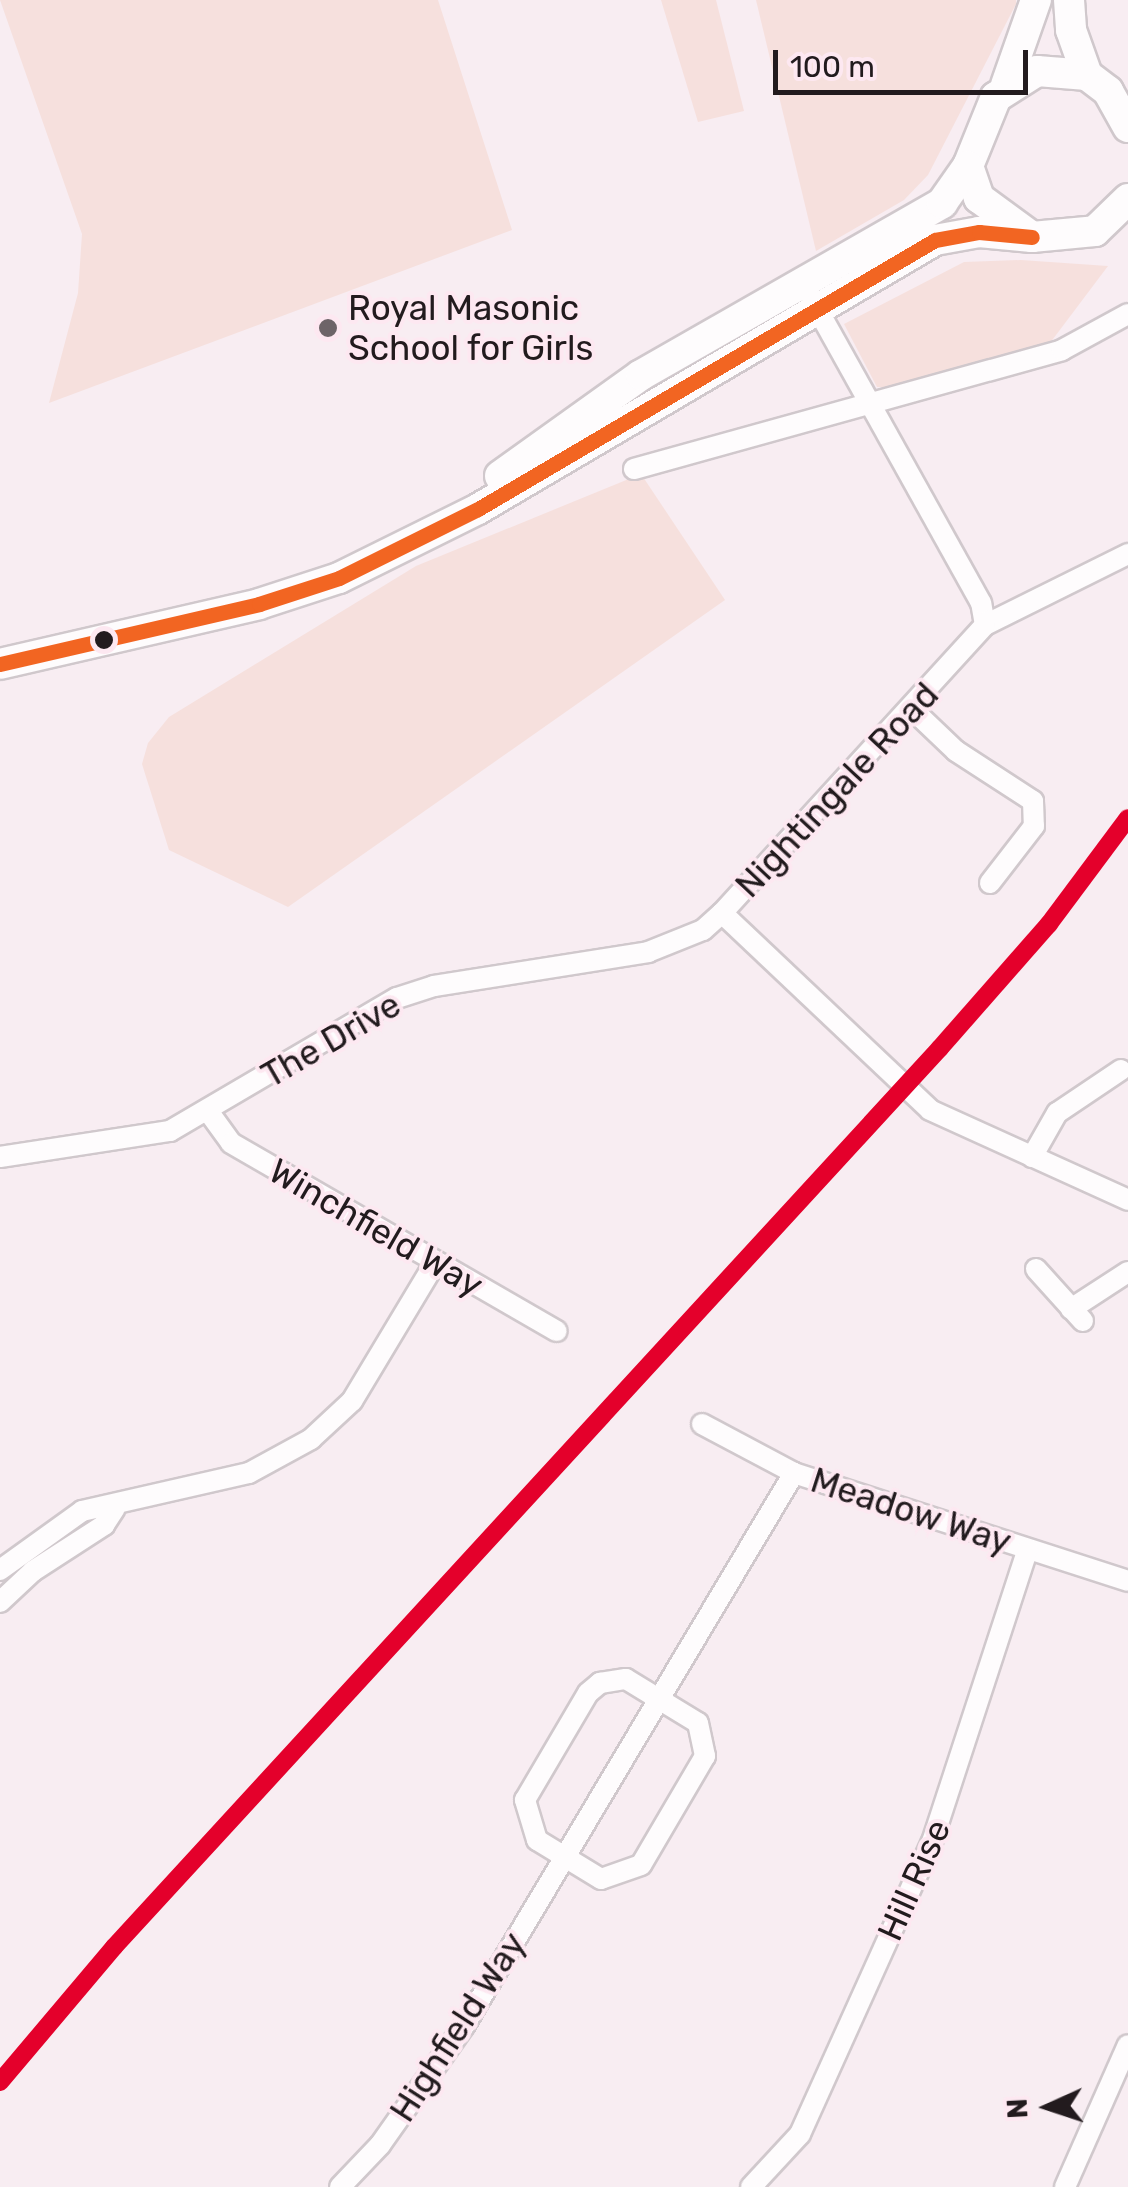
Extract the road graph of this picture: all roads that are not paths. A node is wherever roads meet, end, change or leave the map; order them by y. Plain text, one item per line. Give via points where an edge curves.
1 (1036, 0) edge
2 (1070, 5) edge
3 (1087, 75) junction
4 (1006, 85) junction
5 (1128, 127) edge
6 (968, 166) junction
7 (1128, 199) edge
8 (1095, 231) junction
9 (1128, 236) edge
10 (1032, 237) junction
11 (809, 295) junction
12 (1128, 314) edge
13 (871, 404) junction
14 (634, 469) dead end
15 (1128, 554) edge
16 (985, 625) junction
17 (0, 664) edge
18 (912, 710) junction
19 (990, 883) dead end
20 (722, 913) junction
21 (1121, 1070) dead end
22 (208, 1112) junction
23 (0, 1157) edge
24 (1032, 1157) junction
25 (1128, 1200) edge
26 (436, 1264) junction
27 (1036, 1268) dead end
28 (1128, 1272) edge
29 (556, 1332) dead end
30 (702, 1424) dead end
31 (794, 1473) junction
32 (116, 1508) junction
33 (1028, 1549) junction
34 (0, 1570) edge
35 (1128, 1581) edge
36 (0, 1602) edge
37 (664, 1697) junction
38 (566, 1859) junction
39 (1128, 2045) edge
40 (340, 2187) edge
41 (751, 2187) edge
42 (1064, 2187) edge

1 - 4 main road
2 - 3 main road
3 - 4 main road via 1048,69
3 - 5 main road via 1108,91
4 - 6 main road via 982,122
6 - 10 main road via 979,198
6 - 11 main road via 942,203
7 - 8 main road
8 - 9 main road
8 - 10 main road
10 - 11 main road via 955,233
11 - 13 street
11 - 17 main road via 641,375 440,525 294,596
12 - 13 street via 1062,350
13 - 14 street
13 - 16 street via 981,604
15 - 16 street
16 - 18 street, Nightingale Road
18 - 19 street via 956,751 1033,801 1030,833
18 - 20 street, Nightingale Road
20 - 22 street, The Drive via 676,944 648,952 434,986 397,998
20 - 24 street, Nightingale Road via 930,1110
21 - 24 street via 1058,1112
22 - 23 street, The Drive via 151,1137
22 - 26 street, Winchfield Way via 230,1143
24 - 25 street, Nightingale Road
26 - 29 street, Winchfield Way
26 - 32 street via 352,1401 311,1439 249,1473
27 - 28 street via 1077,1315
30 - 31 street, Meadow Way
31 - 33 street, Meadow Way
31 - 37 street, Highfield Way
32 - 34 street via 82,1510
32 - 36 street via 104,1526 33,1570
33 - 35 street, Meadow Way
33 - 41 street, Hill Rise via 932,1842 800,2134
37 - 38 street, Highfield Way
37 - 38 street via 618,1680 593,1687 578,1709 525,1800 533,1834
37 - 38 street via 698,1722 706,1756 641,1865 600,1879
38 - 40 street, Highfield Way via 464,2026 380,2145
39 - 42 street

